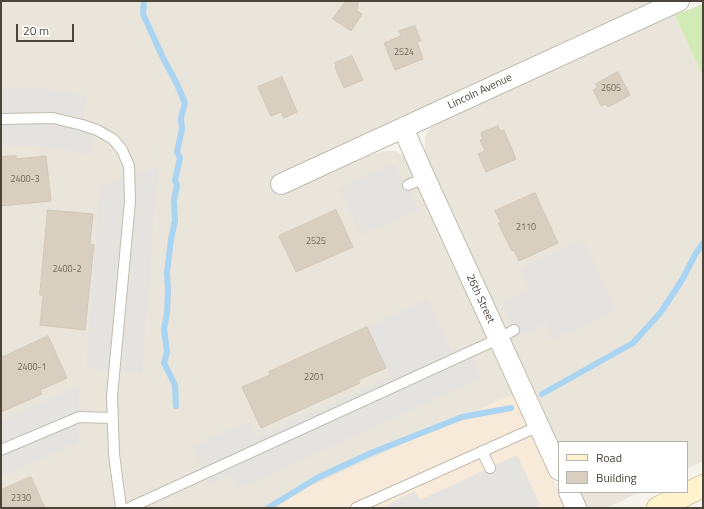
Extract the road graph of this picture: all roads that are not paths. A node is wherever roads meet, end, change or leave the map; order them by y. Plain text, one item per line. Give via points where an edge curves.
1 (679, 1) edge
2 (1, 119) edge
3 (403, 128) junction
4 (281, 184) dead end
5 (506, 335) junction
6 (112, 418) junction
7 (539, 426) junction
8 (1, 450) edge
9 (482, 451) junction
10 (490, 468) dead end
11 (558, 468) edge
12 (703, 486) edge
13 (569, 493) edge
14 (121, 508) edge
15 (129, 508) edge
16 (356, 508) edge
17 (576, 508) edge
18 (658, 508) edge

1 - 3 street, Lincoln Avenue
2 - 6 lane via 53,118 97,130 113,139 122,150 129,166 130,201
3 - 4 street, Lincoln Avenue
3 - 5 street, 26th Street via 416,182
5 - 7 street, 26th Street
5 - 15 lane
6 - 8 lane via 79,416
6 - 14 lane
7 - 9 lane
7 - 11 street, 26th Street
9 - 10 lane
9 - 16 lane via 414,487
12 - 18 main road
13 - 17 street

